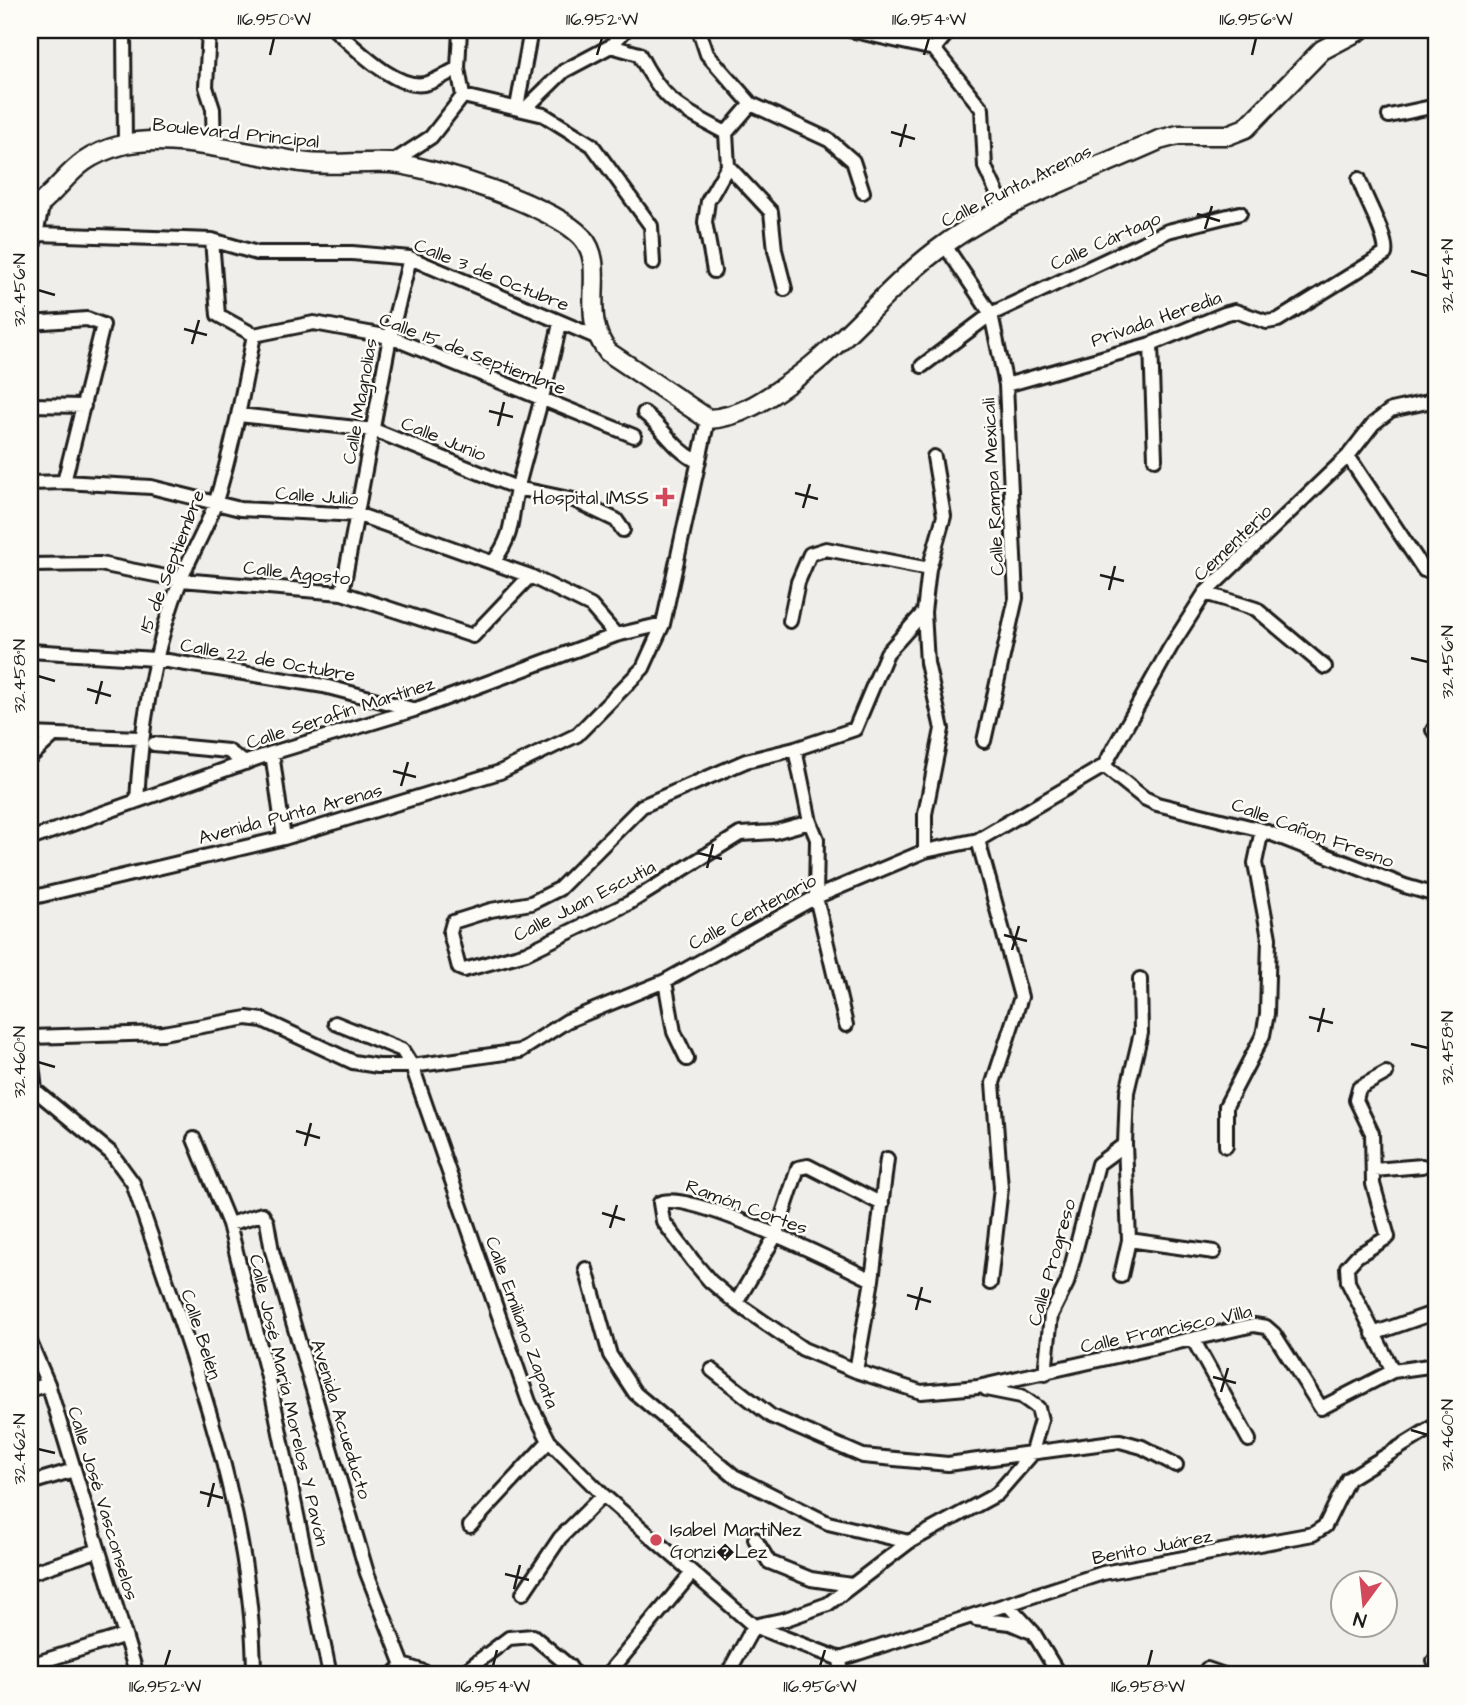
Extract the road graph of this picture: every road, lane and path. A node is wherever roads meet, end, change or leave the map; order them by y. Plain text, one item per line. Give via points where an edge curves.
1 (124, 30) edge
2 (209, 30) edge
3 (335, 30) edge
4 (460, 30) edge
5 (531, 30) edge
6 (625, 30) edge
7 (699, 30) edge
8 (850, 30) edge
9 (950, 30) edge
10 (1360, 30) edge
11 (611, 46) junction
12 (934, 49) junction
13 (458, 68) junction
14 (463, 96) junction
15 (751, 104) junction
16 (1436, 106) edge
17 (521, 108) junction
18 (1389, 116) dead end
19 (726, 132) junction
20 (125, 144) junction
21 (214, 149) junction
22 (391, 163) junction
23 (727, 166) junction
24 (1359, 179) dead end
25 (863, 192) dead end
26 (36, 208) edge
27 (1005, 210) junction
28 (1240, 214) dead end
29 (38, 234) junction
30 (212, 240) junction
31 (944, 244) junction
32 (410, 258) junction
33 (30, 260) edge
34 (653, 263) dead end
35 (713, 271) dead end
36 (785, 289) dead end
37 (991, 314) junction
38 (30, 323) edge
39 (560, 323) junction
40 (254, 335) junction
41 (390, 337) junction
42 (596, 337) junction
43 (1151, 344) junction
44 (922, 366) dead end
45 (1006, 385) junction
46 (1436, 396) edge
47 (543, 401) junction
48 (30, 405) edge
49 (83, 406) junction
50 (643, 413) dead end
51 (239, 415) junction
52 (708, 419) junction
53 (374, 430) junction
54 (634, 436) dead end
55 (1348, 456) junction
56 (934, 457) dead end
57 (1155, 459) dead end
58 (696, 461) junction
59 (64, 482) junction
60 (30, 483) edge
61 (517, 488) junction
62 (215, 502) junction
63 (359, 515) junction
64 (623, 530) dead end
65 (494, 561) junction
66 (30, 565) edge
67 (929, 569) junction
68 (1424, 570) dead end
69 (530, 576) junction
70 (181, 580) junction
71 (342, 593) junction
72 (1205, 593) junction
73 (924, 612) junction
74 (790, 621) dead end
75 (663, 624) junction
76 (616, 635) junction
77 (30, 651) edge
78 (155, 659) junction
79 (1325, 667) dead end
80 (414, 710) junction
81 (30, 734) edge
82 (54, 735) junction
83 (140, 738) junction
84 (984, 741) dead end
85 (154, 744) dead end
86 (795, 749) junction
87 (272, 753) junction
88 (30, 757) edge
89 (245, 763) junction
90 (1104, 766) junction
91 (137, 801) junction
92 (810, 822) junction
93 (1262, 830) junction
94 (284, 838) junction
95 (30, 839) edge
96 (978, 840) junction
97 (925, 851) junction
98 (1436, 895) edge
99 (816, 897) junction
100 (30, 898) edge
101 (1140, 979) dead end
102 (665, 981) junction
103 (335, 1023) dead end
104 (846, 1025) dead end
105 (30, 1037) edge
106 (30, 1047) edge
107 (687, 1059) dead end
108 (412, 1066) junction
109 (1386, 1073) dead end
110 (194, 1139) dead end
111 (1125, 1144) junction
112 (1226, 1146) dead end
113 (887, 1159) dead end
114 (1422, 1166) dead end
115 (1374, 1170) junction
116 (883, 1204) junction
117 (229, 1224) junction
118 (776, 1235) junction
119 (1129, 1240) junction
120 (1214, 1252) dead end
121 (586, 1269) dead end
122 (1121, 1276) dead end
123 (873, 1280) junction
124 (990, 1283) dead end
125 (736, 1303) junction
126 (1436, 1312) edge
127 (1373, 1334) junction
128 (1194, 1340) junction
129 (30, 1342) edge
130 (1436, 1365) edge
131 (712, 1370) dead end
132 (856, 1371) junction
133 (1393, 1371) junction
134 (1045, 1374) junction
135 (48, 1384) junction
136 (978, 1387) junction
137 (30, 1390) edge
138 (1436, 1425) edge
139 (1249, 1440) dead end
140 (549, 1441) junction
141 (1031, 1455) junction
142 (1176, 1465) dead end
143 (74, 1470) junction
144 (30, 1483) edge
145 (603, 1495) junction
146 (470, 1526) dead end
147 (755, 1539) dead end
148 (909, 1542) junction
149 (99, 1550) junction
150 (30, 1573) edge
151 (691, 1574) junction
152 (851, 1585) junction
153 (523, 1593) dead end
154 (1008, 1605) junction
155 (970, 1618) junction
156 (754, 1626) junction
157 (1033, 1632) junction
158 (122, 1636) junction
159 (840, 1659) junction
160 (30, 1665) edge
161 (403, 1665) junction
162 (613, 1668) dead end
163 (1207, 1669) dead end
164 (137, 1675) edge
165 (254, 1675) edge
166 (330, 1675) edge
167 (393, 1675) edge
168 (433, 1675) edge
169 (460, 1675) edge
170 (575, 1675) edge
171 (727, 1675) edge
172 (842, 1675) edge
173 (1059, 1675) edge
174 (1224, 1675) edge

1 - 20 street
2 - 21 street via 206,87 213,109
3 - 13 street via 382,71 405,82 426,85
4 - 13 street
5 - 17 street
6 - 11 street
7 - 15 street via 707,54
8 - 12 street
9 - 12 street
10 - 27 street, Calle Punta Arenas via 1322,50 1246,128 1228,135 1178,135 1159,140
11 - 17 street via 564,71
11 - 19 street via 639,54 663,95
12 - 27 street via 982,109 985,167
13 - 14 street
14 - 17 street
14 - 22 street via 431,136
15 - 19 street
15 - 25 street via 829,140 853,161
16 - 18 street
17 - 34 street via 544,115 592,145 651,226
19 - 23 street
20 - 21 street, Boulevard Principal via 165,142
20 - 26 street, Boulevard Principal via 93,155 72,169
21 - 22 street, Boulevard Principal via 305,163
22 - 42 street, Boulevard Principal via 444,172 557,218 584,238 595,270 592,315
23 - 35 street via 708,201 705,222
23 - 36 street via 771,212
24 - 43 street, Privada Heredia via 1385,254 1278,320 1267,322 1235,311
26 - 29 street
27 - 31 street, Calle Punta Arenas
28 - 37 street, Calle Cártago via 1168,231
29 - 30 street, Calle 3 de Octubre
29 - 33 street
30 - 32 street, Calle 3 de Octubre via 257,253
30 - 40 street via 218,315
31 - 37 street, Calle Rampa Mexicali
31 - 52 street, Calle Punta Arenas via 812,366 765,399 721,419
32 - 39 street, Calle 3 de Octubre
32 - 41 street, Calle Magnolias
37 - 44 street, Calle Cártago
37 - 45 street, Calle Rampa Mexicali
38 - 49 street via 87,319 103,326
39 - 42 street, Calle 3 de Octubre
39 - 47 street
40 - 41 street, Calle 15 de Septiembre via 314,323
40 - 51 street, 15 de Septiembre
41 - 47 street, Calle 15 de Septiembre
41 - 53 street, Calle Magnolias
42 - 52 street via 608,352
43 - 45 street, Privada Heredia
43 - 57 street
45 - 84 street, Calle Rampa Mexicali via 1016,598
46 - 55 street, Cementerio via 1391,410
47 - 54 street, Calle 15 de Septiembre
47 - 61 street
48 - 49 street
49 - 59 street
50 - 58 street via 658,423 679,452
51 - 53 street, Calle Junio
51 - 62 street, 15 de Septiembre
52 - 58 street, Avenida Punta Arenas
53 - 61 street, Calle Junio
53 - 63 street, Calle Magnolias
55 - 68 street
55 - 72 street, Cementerio
56 - 67 street via 944,516
58 - 75 street, Avenida Punta Arenas
59 - 60 street, Calle Julio
59 - 62 street, Calle Julio via 151,487
61 - 64 street, Calle Junio via 574,500 616,520
61 - 65 street via 509,541
62 - 63 street, Calle Julio via 261,511
62 - 70 street, 15 de Septiembre
63 - 65 street, Calle Julio
63 - 71 street, Calle Magnolias
65 - 69 street, Calle Julio
66 - 70 street, Calle Agosto via 100,564
67 - 73 street
67 - 74 street via 826,549 810,554
69 - 71 street, Calle Agosto via 473,636
69 - 76 street, Calle Julio via 591,606
70 - 71 street, Calle Agosto
70 - 78 street, 15 de Septiembre
72 - 79 street via 1256,609
72 - 90 street, Cementerio
73 - 86 street, Calle Juan Escutia via 887,653 855,729
73 - 97 street via 926,663 942,729 925,814
75 - 76 street, Calle Serafín Martínez
75 - 94 street, Avenida Punta Arenas via 643,668 578,735 500,772
76 - 80 street, Calle Serafín Martínez
77 - 78 street, Calle 22 de Octubre
78 - 80 street, Calle 22 de Octubre via 324,686
78 - 83 street, 15 de Septiembre
80 - 87 street, Calle Serafín Martínez
81 - 82 street
82 - 83 street
82 - 88 street
83 - 91 street, 15 de Septiembre
85 - 89 street via 228,751
86 - 92 street
86 - 92 street, Calle Juan Escutia via 746,761 642,806 545,898 453,922 450,933 458,968 526,953 629,902 740,834 774,832
87 - 89 street, Calle Serafín Martínez
87 - 94 street
89 - 91 street, Calle Serafín Martínez
90 - 93 street, Calle Cañon Fresno via 1157,804
90 - 96 street, Calle Centenario
91 - 95 street, Calle Serafín Martínez
92 - 99 street via 817,839
93 - 98 street, Calle Cañon Fresno
93 - 112 street via 1255,863 1269,938 1267,1014 1263,1035 1226,1106
94 - 100 street, Avenida Punta Arenas
96 - 97 street, Calle Centenario
96 - 124 street via 1021,997 993,1083 1001,1188
97 - 99 street, Calle Centenario
99 - 102 street, Calle Centenario
99 - 104 street
101 - 111 street via 1141,1033 1127,1092
102 - 107 street via 674,1032
102 - 108 street, Calle Centenario via 567,1021 520,1051
103 - 108 street via 402,1050
105 - 108 street, Calle Centenario via 163,1033 247,1018 263,1020 353,1062
106 - 165 street, Calle Belén via 34,1090 111,1153 133,1183 227,1478 254,1636
108 - 140 street, Calle Emiliano Zapata via 529,1402
109 - 115 street via 1359,1088 1356,1100 1372,1133
110 - 117 street, Calle José María Morelos Y Pavón
111 - 119 street
111 - 134 street, Calle Progreso via 1098,1164 1067,1283 1051,1315
113 - 116 street
114 - 115 street
115 - 127 street via 1373,1184 1388,1237 1346,1267 1348,1282
116 - 118 street via 803,1165 798,1168
116 - 123 street
117 - 161 street, Avenida Acueducto via 262,1214 267,1223 367,1573
117 - 166 street, Calle José María Morelos Y Pavón via 271,1388
118 - 123 street, Ramón Cortes
118 - 125 street
118 - 125 street, Ramón Cortes via 677,1199 660,1203 663,1221 693,1261
119 - 120 street
119 - 122 street
121 - 148 street via 610,1354 635,1393 734,1476 828,1522
123 - 132 street
125 - 132 street, Ramón Cortes via 803,1349
126 - 127 street
127 - 133 street
128 - 133 street, Calle Francisco Villa via 1254,1325 1266,1327 1321,1408
128 - 134 street, Calle Francisco Villa
128 - 139 street
129 - 135 street, Calle José Vasconselos
130 - 133 street
131 - 141 street via 771,1416 863,1456 948,1464
132 - 136 street, Ramón Cortes via 921,1392
134 - 136 street, Calle Francisco Villa
135 - 137 street
135 - 143 street, Calle José Vasconselos
136 - 141 street via 1021,1396 1038,1408 1041,1419
138 - 154 street, Benito Juárez via 1348,1479 1325,1526 1313,1534 1103,1573
140 - 145 street, Calle Emiliano Zapata
140 - 146 street
141 - 142 street via 1120,1441
141 - 148 street via 997,1494
143 - 144 street
143 - 149 street, Calle José Vasconselos
145 - 151 street, Calle Emiliano Zapata
145 - 153 street via 560,1538
147 - 152 street via 769,1562 811,1579
148 - 152 street
149 - 150 street
149 - 158 street, Calle José Vasconselos
151 - 156 street, Calle Emiliano Zapata
151 - 162 street
152 - 156 street via 828,1604
154 - 155 street, Benito Juárez
154 - 157 street
155 - 157 street via 1010,1623
155 - 159 street, Benito Juárez
156 - 159 street, Calle Emiliano Zapata
156 - 171 street
157 - 173 street
158 - 160 street
158 - 164 street, Calle José Vasconselos
159 - 172 street
161 - 167 street
161 - 168 street
163 - 174 street
169 - 170 street via 509,1637 533,1636

